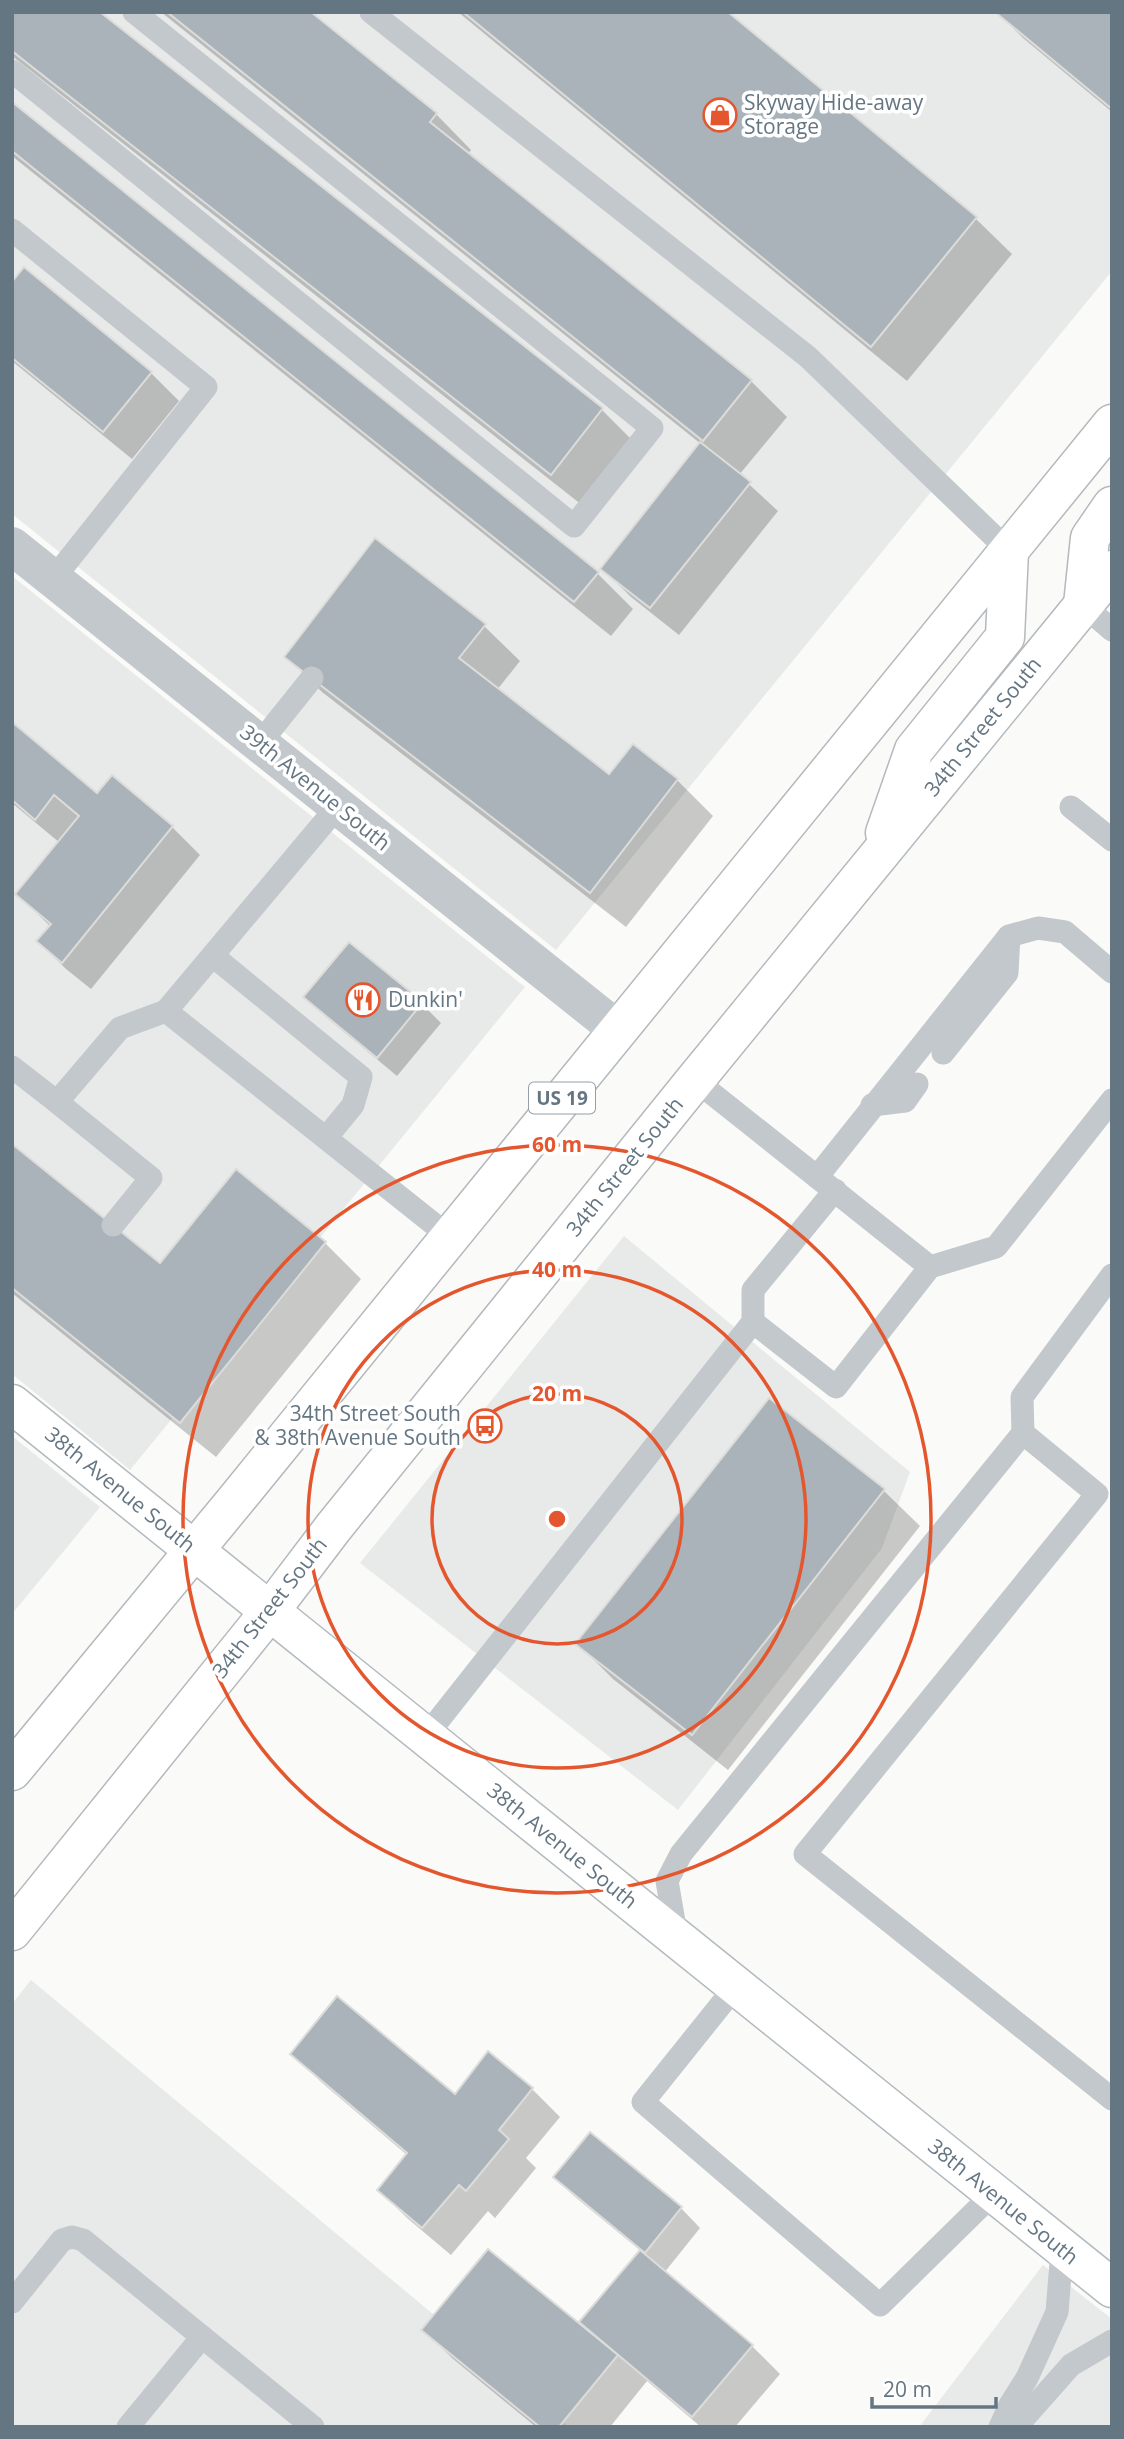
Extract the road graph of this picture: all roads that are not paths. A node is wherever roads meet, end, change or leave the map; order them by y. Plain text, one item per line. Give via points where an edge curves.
1 (134, 12) edge
2 (371, 12) edge
3 (12, 71) edge
4 (12, 230) edge
5 (1112, 425) edge
6 (1112, 506) edge
7 (14, 551) edge
8 (1009, 551) junction
9 (1112, 570) edge
10 (54, 578) junction
11 (1104, 623) edge
12 (312, 678) dead end
13 (260, 743) junction
14 (338, 806) junction
15 (1070, 807) dead end
16 (1112, 840) edge
17 (876, 859) junction
18 (1009, 936) junction
19 (213, 956) junction
20 (1112, 972) edge
21 (166, 1011) junction
22 (618, 1030) junction
23 (943, 1053) dead end
24 (12, 1067) edge
25 (695, 1080) junction
26 (918, 1084) dead end
27 (1112, 1100) edge
28 (57, 1102) junction
29 (873, 1105) junction
30 (326, 1138) junction
31 (826, 1183) junction
32 (113, 1225) dead end
33 (450, 1237) junction
34 (930, 1267) junction
35 (1112, 1275) edge
36 (753, 1322) junction
37 (12, 1404) edge
38 (1023, 1433) junction
39 (1104, 1501) edge
40 (195, 1550) junction
41 (270, 1611) junction
42 (426, 1736) junction
43 (13, 1770) edge
44 (12, 1931) edge
45 (677, 1939) junction
46 (736, 1986) junction
47 (1112, 2099) edge
48 (993, 2194) junction
49 (1062, 2250) junction
50 (1112, 2288) edge
51 (12, 2302) edge
52 (202, 2337) junction
53 (1112, 2341) edge
54 (128, 2427) edge
55 (313, 2427) edge
56 (1000, 2427) edge
57 (1011, 2427) edge

1 - 3 lane via 652,428 574,526
2 - 8 lane via 808,357
4 - 10 lane via 206,387
5 - 8 main road, US 19
6 - 11 main road via 1090,538
7 - 10 street, 39th Avenue South
8 - 17 main road via 1005,637 914,750
8 - 22 main road, US 19
9 - 11 main road, 34th Street South
10 - 13 street, 39th Avenue South
11 - 17 main road, 34th Street South
12 - 13 lane
13 - 14 street, 39th Avenue South
14 - 19 lane
14 - 22 street, 39th Avenue South
15 - 16 lane
17 - 25 main road, 34th Street South
18 - 20 lane via 1038,928 1065,932
18 - 23 lane via 1007,973
18 - 29 lane
19 - 21 lane
19 - 30 lane via 361,1077 354,1105
21 - 28 lane via 120,1028
21 - 30 lane
22 - 33 main road, US 19
24 - 28 lane
25 - 31 lane
25 - 41 main road, 34th Street South
26 - 29 lane via 905,1101
27 - 34 lane via 996,1247
28 - 32 lane via 151,1178
29 - 31 lane
30 - 33 lane
31 - 34 lane
31 - 36 lane via 753,1290
33 - 40 main road, US 19
34 - 36 lane via 836,1387
35 - 38 lane via 1022,1397
36 - 42 lane
37 - 40 main road, 38th Avenue South
38 - 39 lane
38 - 45 lane via 681,1854 667,1881
39 - 47 lane via 805,1854
40 - 41 main road, 38th Avenue South
40 - 43 main road, US 19
41 - 42 main road, 38th Avenue South
41 - 44 main road, 34th Street South
42 - 45 main road, 38th Avenue South
45 - 46 main road, 38th Avenue South
46 - 48 main road, 38th Avenue South
46 - 48 lane via 643,2102 880,2305
48 - 49 main road, 38th Avenue South
49 - 50 main road, 38th Avenue South
49 - 56 lane via 1057,2312
51 - 52 lane via 62,2240 72,2237 83,2240
52 - 54 lane
52 - 55 lane
53 - 57 lane via 1071,2365

